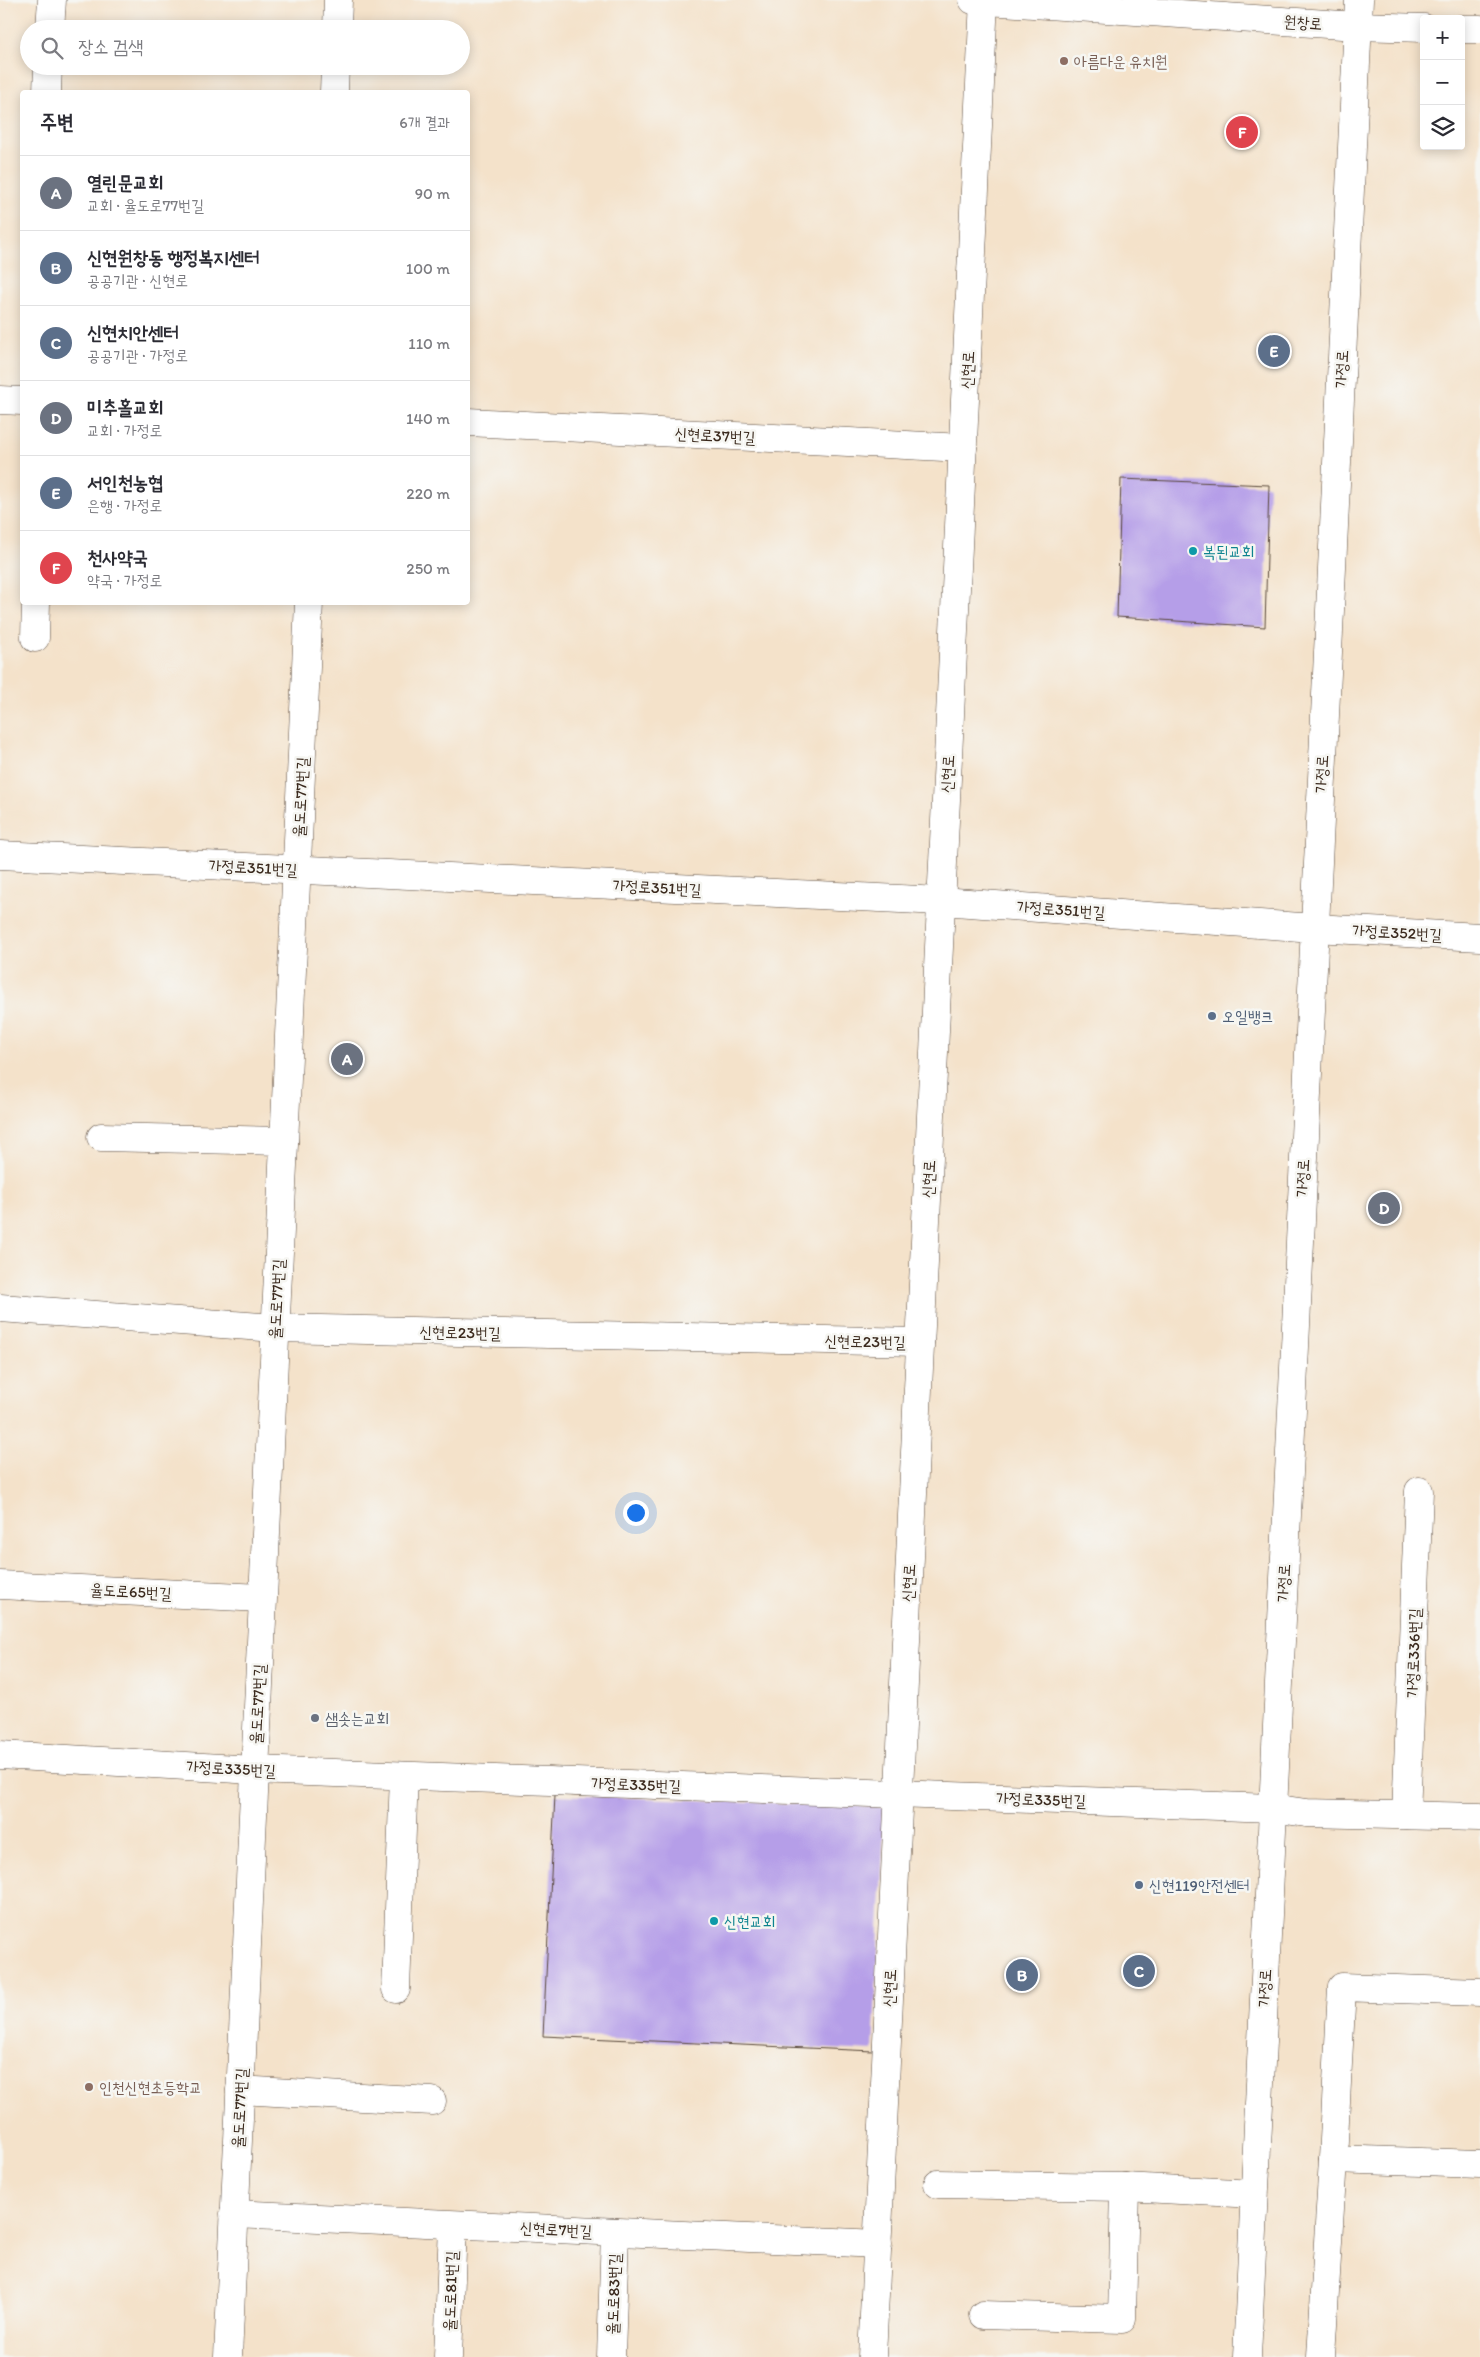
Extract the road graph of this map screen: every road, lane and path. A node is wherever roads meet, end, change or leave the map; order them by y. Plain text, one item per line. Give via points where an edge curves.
1 (52, 0) edge
2 (338, 0) edge
3 (973, 0) edge
4 (984, 0) edge
5 (1358, 13) edge
6 (51, 20) edge
7 (337, 20) edge
8 (1420, 27) edge
9 (1465, 29) edge
10 (1480, 29) edge
11 (48, 75) edge
12 (335, 75) edge
13 (47, 90) edge
14 (334, 90) edge
15 (0, 400) edge
16 (20, 401) edge
17 (470, 422) edge
18 (963, 448) junction
19 (36, 605) edge
20 (310, 605) edge
21 (34, 638) dead end
22 (0, 855) edge
23 (297, 870) junction
24 (941, 901) junction
25 (1314, 928) junction
26 (1480, 937) edge
27 (101, 1137) dead end
28 (284, 1141) junction
29 (0, 1308) edge
30 (275, 1328) junction
31 (920, 1342) junction
32 (1419, 1491) dead end
33 (0, 1585) edge
34 (262, 1598) junction
35 (0, 1755) edge
36 (254, 1770) junction
37 (404, 1776) junction
38 (898, 1793) junction
39 (1272, 1808) junction
40 (1406, 1815) junction
41 (1480, 1817) edge
42 (396, 1989) dead end
43 (1480, 1992) edge
44 (240, 2090) junction
45 (432, 2100) dead end
46 (1333, 2159) junction
47 (1480, 2164) edge
48 (938, 2184) dead end
49 (1125, 2187) junction
50 (1254, 2194) junction
51 (234, 2214) junction
52 (453, 2224) junction
53 (615, 2232) junction
54 (878, 2244) junction
55 (983, 2315) dead end
56 (228, 2357) edge
57 (448, 2357) edge
58 (611, 2357) edge
59 (872, 2357) edge
60 (1247, 2357) edge
61 (1321, 2357) edge

1 - 6 street
2 - 7 street
3 - 4 street, 원창로
4 - 5 street, 원창로
4 - 18 street, 신현로
5 - 8 street, 원창로
5 - 25 street, 가정로
9 - 10 street
11 - 13 street
12 - 14 street
15 - 16 street
17 - 18 street, 신현로37번길
18 - 24 street, 신현로
19 - 21 street
20 - 23 street, 율도로77번길
22 - 23 street, 가정로351번길
23 - 24 street, 가정로351번길
23 - 28 street, 율도로77번길
24 - 25 street, 가정로351번길
24 - 31 street, 신현로
25 - 26 street, 가정로352번길
25 - 39 street, 가정로
27 - 28 street
28 - 30 street, 율도로77번길
29 - 30 street, 신현로23번길
30 - 31 street, 신현로23번길
30 - 34 street, 율도로77번길
31 - 38 street, 신현로
32 - 40 street, 가정로336번길
33 - 34 street, 율도로65번길
34 - 36 street, 율도로77번길
35 - 36 street, 가정로335번길
36 - 37 street, 가정로335번길
36 - 44 street, 율도로77번길
37 - 38 street, 가정로335번길
37 - 42 street
38 - 39 street, 가정로335번길
38 - 54 street, 신현로
39 - 40 street via 1306,1813
39 - 50 street, 가정로
40 - 41 street
43 - 46 street via 1342,1987
44 - 45 street
44 - 51 street, 율도로77번길
46 - 47 street
46 - 61 street
48 - 49 street
49 - 50 street
49 - 55 street via 1122,2319
50 - 60 street, 가정로
51 - 52 street, 신현로7번길
51 - 56 street, 율도로77번길
52 - 53 street, 신현로7번길
52 - 57 street, 율도로81번길
53 - 54 street, 신현로7번길
53 - 58 street, 율도로83번길
54 - 59 street, 신현로

